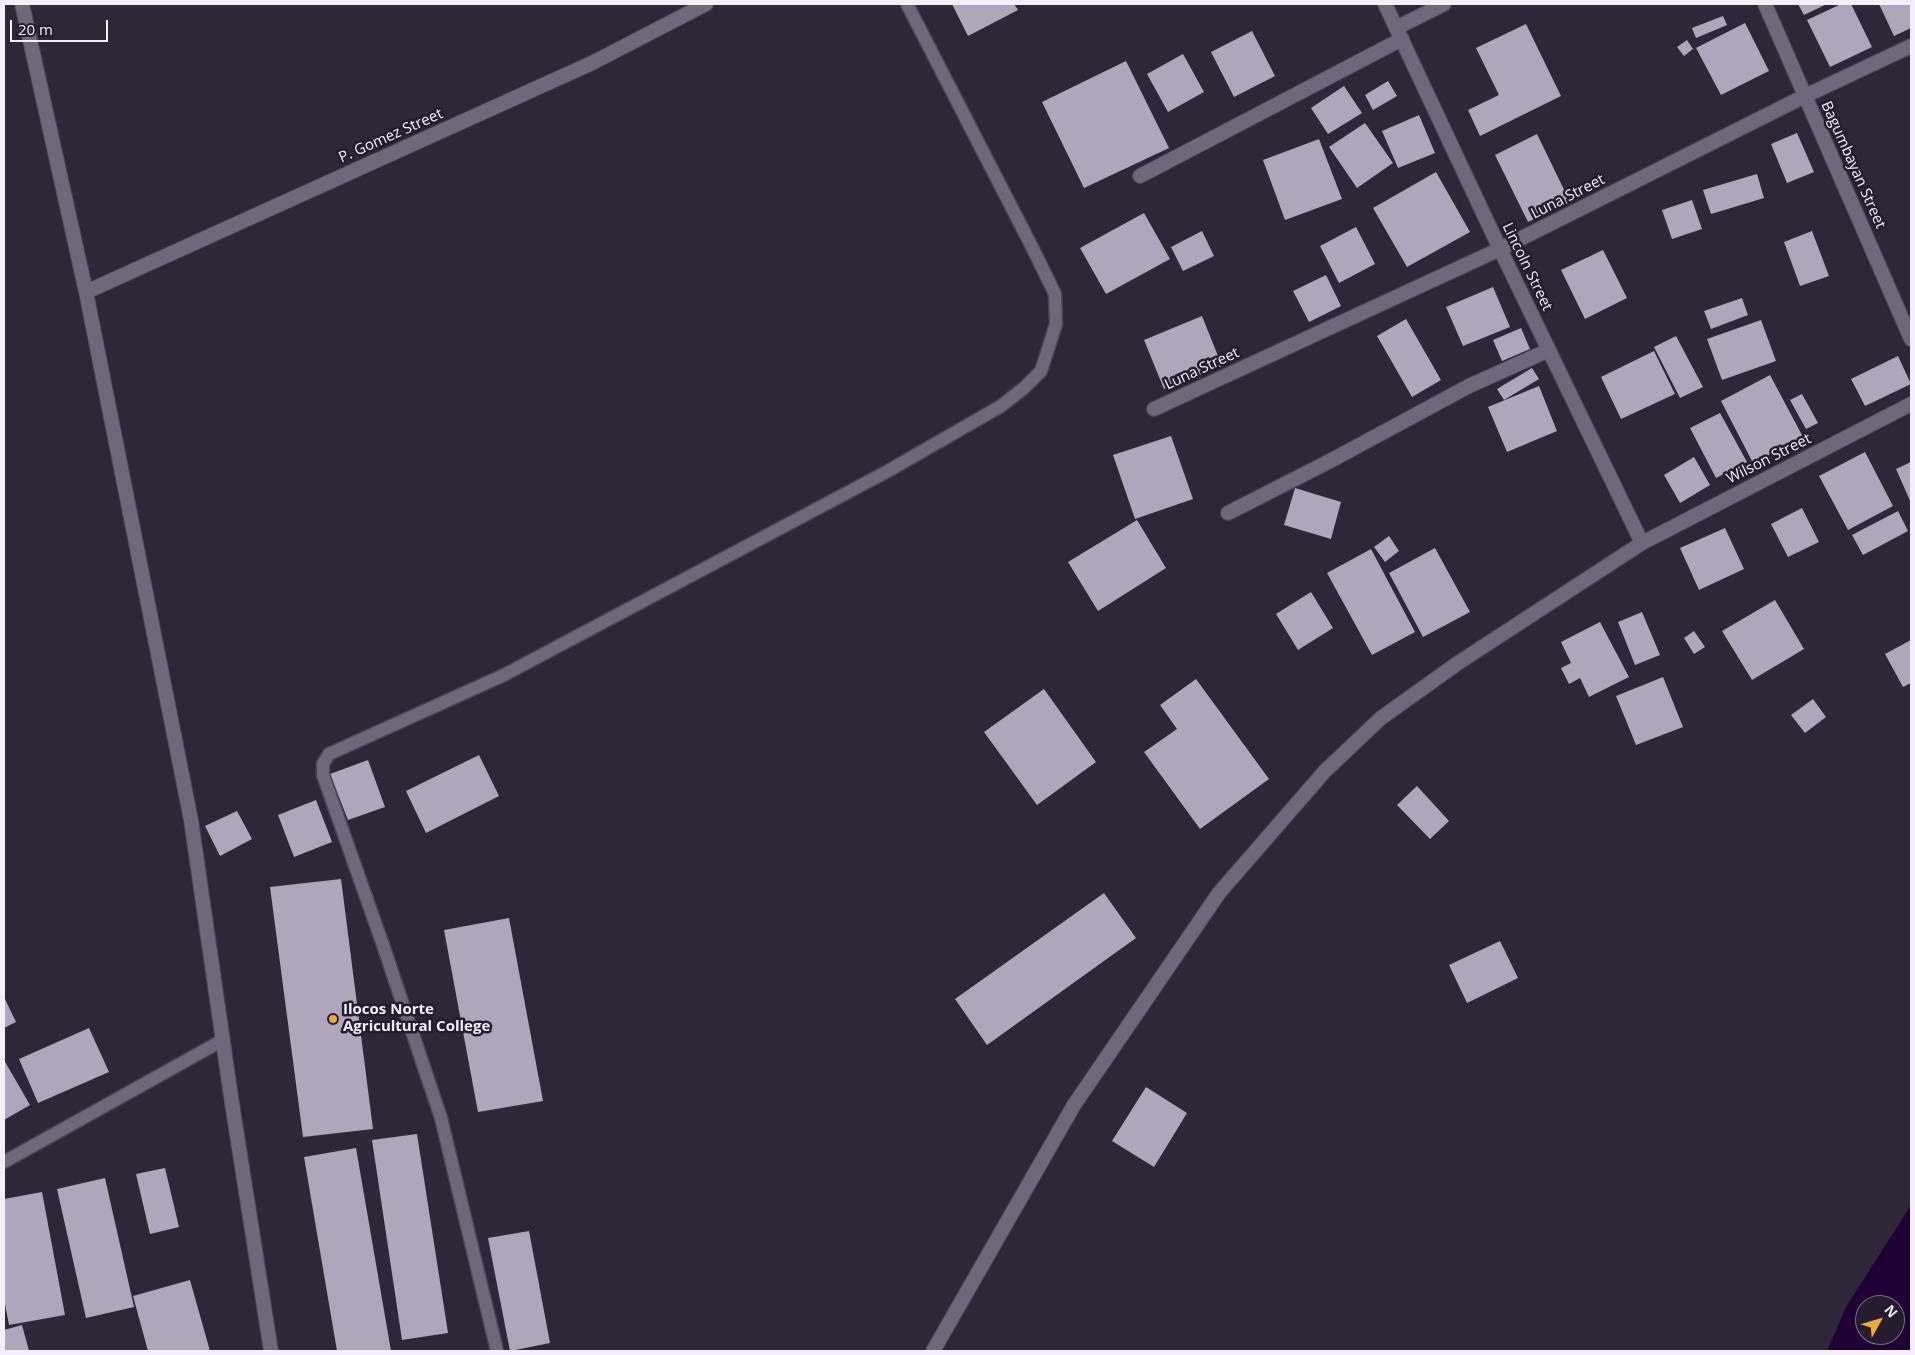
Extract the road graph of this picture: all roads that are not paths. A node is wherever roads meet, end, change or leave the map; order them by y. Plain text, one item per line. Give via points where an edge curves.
1 (22, 4) edge
2 (706, 4) edge
3 (907, 4) edge
4 (1385, 4) edge
5 (1444, 4) edge
6 (1765, 4) edge
7 (1399, 33) junction
8 (1911, 46) edge
9 (1805, 96) junction
10 (1140, 176) dead end
11 (1500, 249) junction
12 (86, 292) junction
13 (1911, 339) edge
14 (1549, 350) junction
15 (1911, 404) edge
16 (1154, 409) dead end
17 (1228, 513) dead end
18 (1642, 543) junction
19 (223, 1040) junction
20 (4, 1162) edge
21 (271, 1351) edge
22 (497, 1351) edge
23 (933, 1351) edge

1 - 12 street
2 - 12 street, P. Gomez Street via 592,64
3 - 22 lane via 1054,294 1056,324 1040,371 1001,406 888,471 504,675 329,754 323,764 323,775 441,1118
4 - 7 street, Lincoln Street
5 - 7 street
6 - 9 street, Bagumbayan Street
7 - 10 street
7 - 11 street, Lincoln Street
8 - 9 street, Luna Street
9 - 11 street, Luna Street
9 - 13 street, Bagumbayan Street
11 - 14 street, Lincoln Street
11 - 16 street, Luna Street
12 - 19 street via 191,820
14 - 17 street via 1469,386
14 - 18 street, Lincoln Street
15 - 18 street, Wilson Street
18 - 23 street, Wilson Street via 1389,712 1325,770 1219,893 1079,1097
19 - 20 lane
19 - 21 street

